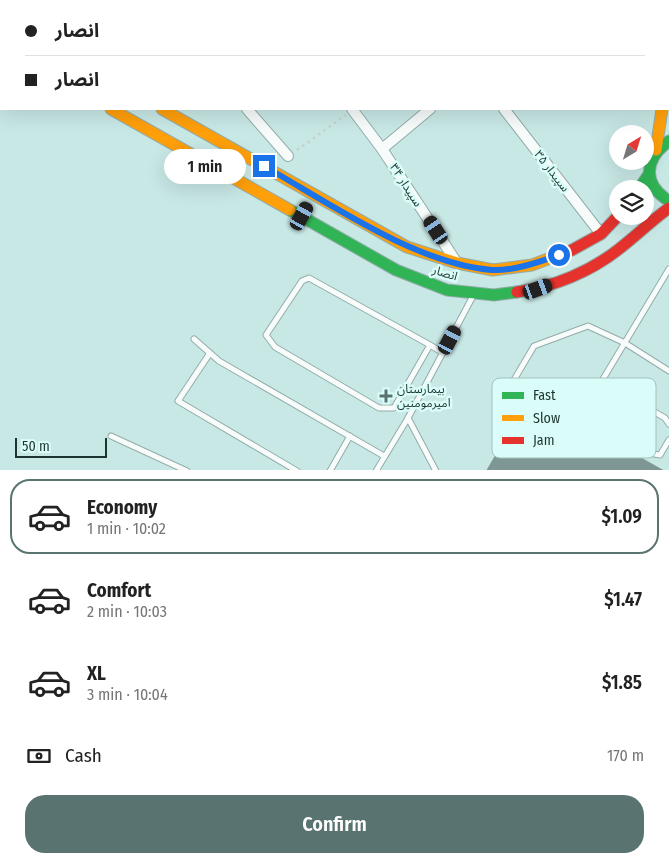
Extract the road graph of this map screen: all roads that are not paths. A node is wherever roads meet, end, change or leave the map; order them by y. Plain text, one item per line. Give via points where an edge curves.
1 (113, 110) edge
2 (164, 110) edge
3 (248, 110) edge
4 (352, 110) edge
5 (429, 110) edge
6 (505, 110) edge
7 (661, 110) edge
8 (669, 141) edge
9 (382, 148) junction
10 (656, 150) junction
11 (288, 156) road end
12 (649, 174) junction
13 (645, 180) edge
14 (669, 202) edge
15 (308, 206) junction
16 (669, 208) edge
17 (610, 225) edge
18 (601, 234) junction
19 (457, 263) junction
20 (669, 269) edge
21 (474, 293) junction
22 (194, 339) dead end
23 (625, 343) junction
24 (430, 345) junction
25 (210, 353) junction
26 (444, 353) junction
27 (669, 371) edge
28 (515, 378) edge
29 (604, 378) edge
30 (656, 413) edge
31 (408, 418) junction
32 (669, 424) edge
33 (110, 436) dead end
34 (350, 436) junction
35 (669, 440) edge
36 (656, 454) edge
37 (384, 456) junction
38 (187, 470) edge
39 (297, 470) edge
40 (330, 470) edge
41 (376, 470) edge
42 (436, 470) edge

1 - 15 main road, انصار
2 - 15 main road, انصار
3 - 11 street
4 - 9 street, سپیدار ۳۴
5 - 9 street
6 - 18 street, سپیدار ۳۵
7 - 10 main road
8 - 10 main road
9 - 19 street, سپیدار ۳۴
10 - 12 main road via 649,165
12 - 13 main road
12 - 14 main road via 654,190
15 - 19 main road, انصار via 407,247
15 - 21 main road, انصار via 396,270 447,290
16 - 21 main road, انصار via 618,250 583,272 538,289 494,295
17 - 18 main road, انصار
18 - 19 main road, انصار via 572,250 532,264 493,270
20 - 23 lane
21 - 26 lane
22 - 25 lane
23 - 27 lane
23 - 28 lane via 588,326 534,346
23 - 29 lane
24 - 24 lane via 309,278 302,281 266,335 275,347 379,408 394,408
24 - 26 lane
25 - 34 lane
25 - 39 lane via 178,401
26 - 31 lane
30 - 32 lane
31 - 37 lane
31 - 42 lane
33 - 38 lane
34 - 37 lane
34 - 40 lane
35 - 36 lane via 660,455
37 - 41 lane

